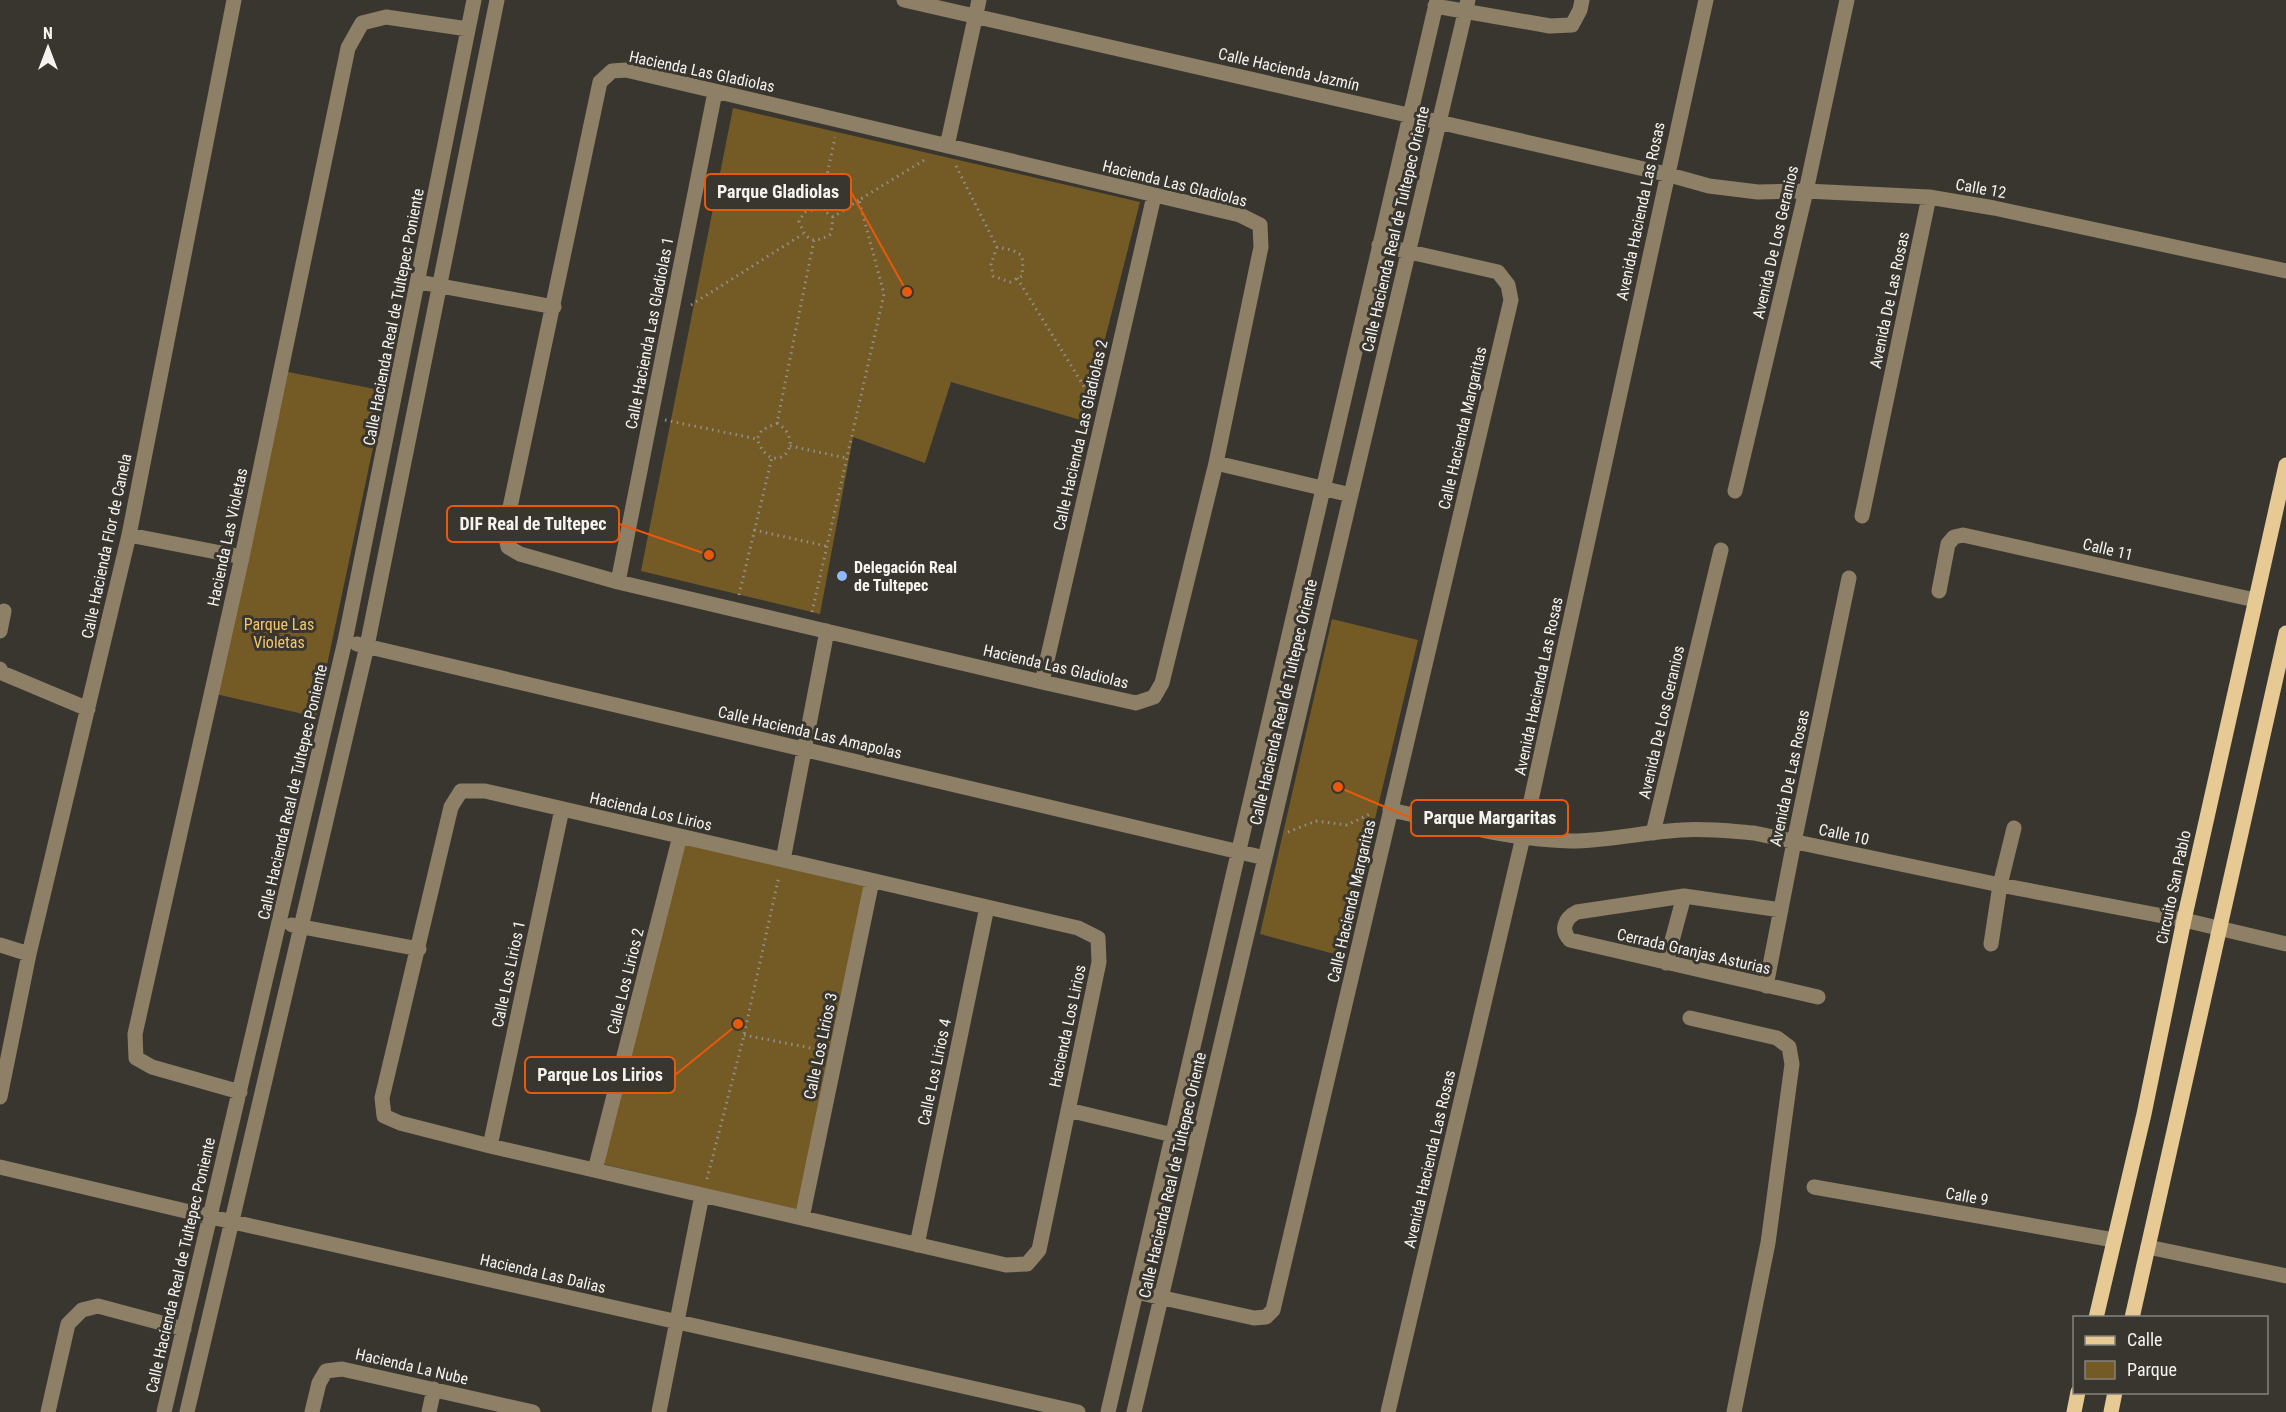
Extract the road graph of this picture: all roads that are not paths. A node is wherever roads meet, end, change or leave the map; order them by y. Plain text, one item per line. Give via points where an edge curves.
1 (234, 0) edge
2 (474, 0) edge
3 (497, 0) edge
4 (904, 0) edge
5 (979, 0) edge
6 (1582, 0) edge
7 (1706, 0) edge
8 (1847, 0) edge
9 (1436, 3) edge
10 (1466, 6) edge
11 (975, 16) junction
12 (468, 30) junction
13 (715, 92) junction
14 (1409, 115) junction
15 (1439, 122) junction
16 (947, 146) junction
17 (1666, 174) junction
18 (1806, 191) junction
19 (1154, 196) junction
20 (1929, 197) junction
21 (1379, 245) junction
22 (1408, 252) junction
23 (2286, 272) edge
24 (418, 282) junction
25 (441, 286) junction
26 (554, 307) junction
27 (1216, 463) junction
28 (2286, 465) edge
29 (1323, 488) junction
30 (1735, 491) dead end
31 (1351, 495) junction
32 (1862, 516) dead end
33 (129, 535) junction
34 (1720, 550) dead end
35 (242, 557) junction
36 (1849, 578) dead end
37 (618, 582) junction
38 (1939, 591) dead end
39 (2255, 600) junction
40 (4, 611) dead end
41 (0, 631) edge
42 (827, 631) junction
43 (2286, 633) edge
44 (345, 641) junction
45 (367, 646) junction
46 (0, 669) edge
47 (1042, 682) junction
48 (88, 708) junction
49 (805, 749) junction
50 (562, 809) junction
51 (1390, 810) junction
52 (2014, 828) dead end
53 (1653, 834) junction
54 (680, 836) junction
55 (1523, 837) junction
56 (1794, 842) junction
57 (1238, 851) junction
58 (1265, 858) junction
59 (783, 860) junction
60 (872, 881) junction
61 (2000, 885) junction
62 (1684, 896) junction
63 (987, 907) junction
64 (1781, 910) junction
65 (2184, 920) junction
66 (280, 922) junction
67 (301, 926) junction
68 (2220, 928) junction
69 (1991, 944) dead end
70 (2286, 944) edge
71 (0, 945) edge
72 (418, 949) junction
73 (29, 954) junction
74 (1666, 963) junction
75 (1766, 986) junction
76 (1818, 997) dead end
77 (1690, 1018) dead end
78 (240, 1092) junction
79 (0, 1097) edge
80 (1068, 1110) junction
81 (1172, 1134) junction
82 (1198, 1141) junction
83 (490, 1146) junction
84 (0, 1167) edge
85 (595, 1170) junction
86 (1814, 1187) dead end
87 (702, 1195) junction
88 (211, 1217) junction
89 (802, 1218) junction
90 (233, 1222) junction
91 (2114, 1240) junction
92 (917, 1245) junction
93 (2148, 1247) junction
94 (2286, 1276) edge
95 (1136, 1292) junction
96 (1161, 1299) junction
97 (2096, 1316) edge
98 (2132, 1316) edge
99 (678, 1322) junction
100 (184, 1329) junction
101 (434, 1389) junction
102 (2078, 1394) edge
103 (2115, 1394) edge
104 (48, 1412) edge
105 (164, 1412) edge
106 (187, 1412) edge
107 (312, 1412) edge
108 (429, 1412) edge
109 (533, 1412) edge
110 (659, 1412) edge
111 (1078, 1412) edge
112 (1108, 1412) edge
113 (1134, 1412) edge
114 (1388, 1412) edge
115 (1734, 1412) edge
116 (2074, 1412) edge
117 (2111, 1412) edge

1 - 33 street, Calle Hacienda Flor de Canela
2 - 12 street, Calle Hacienda Real de Tultepec Poniente
3 - 25 street
4 - 11 street, Calle Hacienda Jazmín
5 - 11 street
6 - 10 street via 1572,25 1550,26
7 - 17 street, Avenida Hacienda Las Rosas
8 - 18 street, Avenida De Los Geranios
9 - 10 street
9 - 14 street
10 - 15 street, Calle Hacienda Real de Tultepec Oriente
11 - 14 street, Calle Hacienda Jazmín
11 - 16 street
12 - 24 street, Calle Hacienda Real de Tultepec Poniente
12 - 35 street, Hacienda Las Violetas via 386,17 362,23 348,48
13 - 16 street, Hacienda Las Gladiolas
13 - 26 street, Hacienda Las Gladiolas via 626,70 612,71 600,82
13 - 37 street, Calle Hacienda Las Gladiolas 1
14 - 15 street, Calle Hacienda Jazmín
14 - 21 street
15 - 17 street, Calle Hacienda Jazmín
15 - 22 street, Calle Hacienda Real de Tultepec Oriente
16 - 19 street, Hacienda Las Gladiolas
17 - 18 street, Calle 12 via 1709,186 1758,192
17 - 55 street, Avenida Hacienda Las Rosas
18 - 20 street, Calle 12
18 - 30 street, Avenida De Los Geranios
19 - 27 street, Hacienda Las Gladiolas via 1240,215 1260,225 1261,247
19 - 47 street, Calle Hacienda Las Gladiolas 2
20 - 23 street, Calle 12
20 - 32 street, Avenida De Las Rosas
21 - 22 street, Calle Hacienda Margaritas
21 - 29 street
22 - 31 street, Calle Hacienda Real de Tultepec Oriente
22 - 51 street, Calle Hacienda Margaritas via 1498,272 1508,285 1511,300
24 - 25 street
24 - 44 street, Calle Hacienda Real de Tultepec Poniente
25 - 26 street
25 - 45 street
26 - 37 street, Hacienda Las Gladiolas via 505,531 508,547 520,554
27 - 29 street
27 - 47 street, Hacienda Las Gladiolas via 1162,683 1154,697 1136,703
28 - 39 main road, Circuito San Pablo
29 - 31 street
29 - 57 street
31 - 58 street, Calle Hacienda Real de Tultepec Oriente
33 - 35 street
33 - 48 street, Calle Hacienda Flor de Canela
34 - 53 street, Avenida De Los Geranios
35 - 78 street, Hacienda Las Violetas via 135,1034 136,1058 152,1067
36 - 56 street, Avenida De Las Rosas
37 - 42 street, Hacienda Las Gladiolas
38 - 39 street, Calle 11 via 1948,544 1963,535
39 - 65 main road, Circuito San Pablo
40 - 41 street
42 - 47 street, Hacienda Las Gladiolas
42 - 49 street
43 - 68 main road
44 - 45 street, Calle Hacienda Las Amapolas
44 - 66 street, Calle Hacienda Real de Tultepec Poniente
45 - 49 street, Calle Hacienda Las Amapolas
45 - 67 street
46 - 48 street
48 - 73 street, Calle Hacienda Flor de Canela
49 - 57 street, Calle Hacienda Las Amapolas
49 - 59 street
50 - 54 street, Hacienda Los Lirios
50 - 72 street, Hacienda Los Lirios via 485,791 461,791 451,807
50 - 83 street, Calle Los Lirios 1
51 - 55 street, Calle 10
51 - 96 street, Calle Hacienda Margaritas via 1273,1310 1266,1317 1254,1318
52 - 61 street
53 - 55 street, Calle 10 via 1570,841
53 - 56 street, Calle 10 via 1717,829
54 - 59 street, Hacienda Los Lirios
54 - 85 street, Calle Los Lirios 2
55 - 114 street, Avenida Hacienda Las Rosas
56 - 61 street, Calle 10
56 - 64 street, Avenida De Las Rosas
57 - 58 street, Calle Hacienda Las Amapolas
57 - 81 street
58 - 82 street, Calle Hacienda Real de Tultepec Oriente
59 - 60 street, Hacienda Los Lirios
60 - 63 street, Hacienda Los Lirios
60 - 89 street, Calle Los Lirios 3
61 - 65 street, Calle 10
61 - 69 street
62 - 64 street
62 - 74 street
62 - 74 street, Cerrada Granjas Asturias via 1577,912 1567,919 1564,930 1570,940
63 - 80 street, Hacienda Los Lirios via 1078,928 1098,938 1099,962
63 - 92 street, Calle Los Lirios 4
64 - 75 street, Avenida De Las Rosas
65 - 68 street, Calle 10
65 - 91 main road, Circuito San Pablo
66 - 67 street
66 - 78 street, Calle Hacienda Real de Tultepec Poniente
67 - 72 street
67 - 90 street
68 - 70 street, Calle 10
68 - 93 main road
71 - 73 street
72 - 83 street, Hacienda Los Lirios via 382,1098 384,1116
73 - 79 street, Calle Hacienda Flor de Canela
74 - 75 street, Cerrada Granjas Asturias
75 - 76 street, Cerrada Granjas Asturias
77 - 115 street via 1777,1038 1789,1047 1792,1064 1768,1243
78 - 88 street, Calle Hacienda Real de Tultepec Poniente
80 - 81 street
80 - 92 street, Hacienda Los Lirios via 1039,1250 1027,1264 1006,1265
81 - 82 street
81 - 95 street
82 - 96 street, Calle Hacienda Real de Tultepec Oriente
83 - 85 street, Hacienda Los Lirios
84 - 88 street, Hacienda Las Dalias
85 - 87 street, Hacienda Los Lirios
86 - 91 street, Calle 9
87 - 89 street, Hacienda Los Lirios
87 - 99 street
88 - 90 street, Hacienda Las Dalias
88 - 100 street, Calle Hacienda Real de Tultepec Poniente
89 - 92 street, Hacienda Los Lirios
90 - 99 street, Hacienda Las Dalias
90 - 106 street
91 - 97 main road, Circuito San Pablo
93 - 94 street
93 - 98 main road
95 - 96 street, Calle Hacienda Margaritas
95 - 112 street
96 - 113 street, Calle Hacienda Real de Tultepec Oriente
99 - 110 street
99 - 111 street, Hacienda Las Dalias
100 - 104 street via 98,1306 82,1310 68,1324
100 - 105 street, Calle Hacienda Real de Tultepec Poniente
101 - 107 street, Hacienda La Nube via 342,1369 326,1371
101 - 108 street
101 - 109 street, Hacienda La Nube
102 - 116 main road
103 - 117 main road

